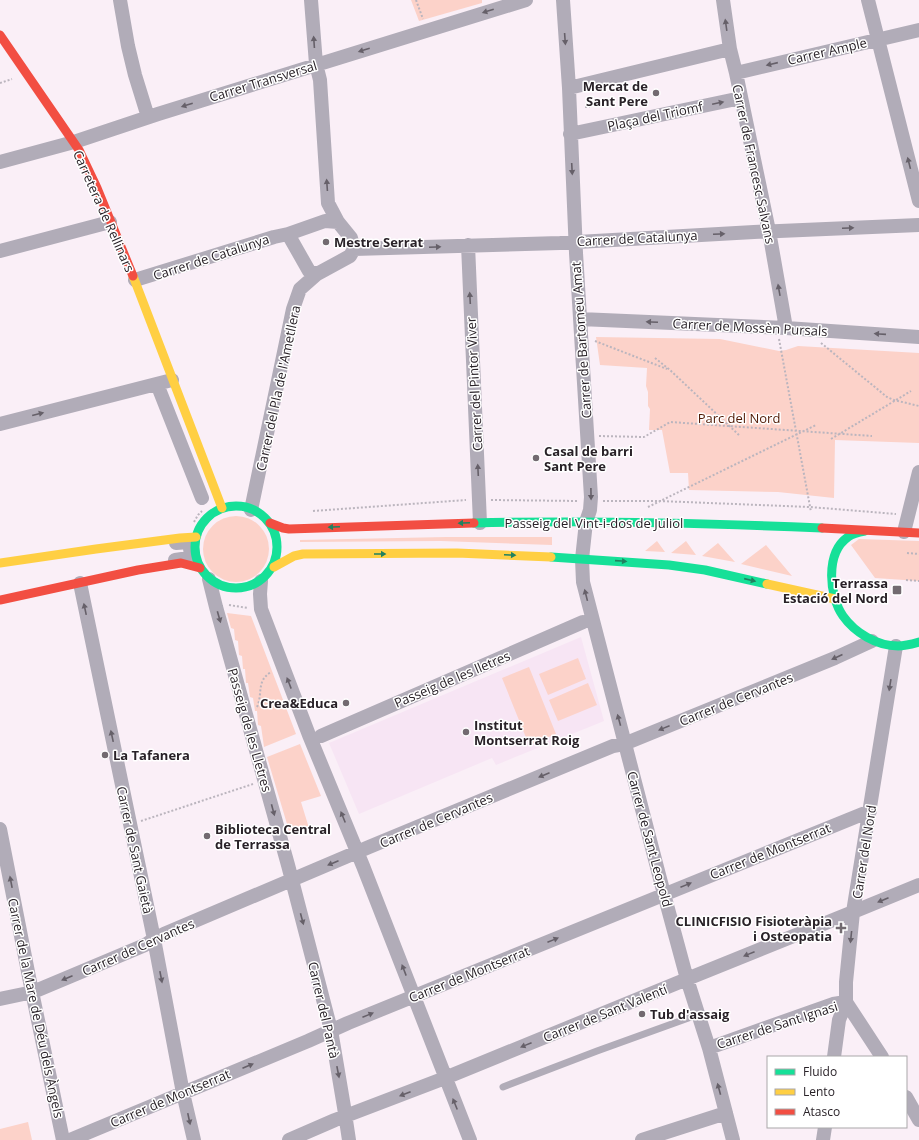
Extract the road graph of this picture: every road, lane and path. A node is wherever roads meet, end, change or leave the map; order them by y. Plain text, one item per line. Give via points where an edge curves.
1 (120, 0) edge
2 (311, 0) edge
3 (416, 0) edge
4 (526, 0) edge
5 (562, 0) edge
6 (722, 0) edge
7 (868, 0) edge
8 (423, 20) dead end
9 (919, 30) edge
10 (0, 35) edge
11 (878, 40) junction
12 (730, 49) junction
13 (316, 64) junction
14 (736, 73) junction
15 (13, 79) dead end
16 (0, 82) edge
17 (568, 88) junction
18 (741, 98) junction
19 (585, 107) dead end
20 (590, 107) dead end
21 (148, 117) junction
22 (570, 134) junction
23 (74, 142) junction
24 (0, 162) edge
25 (919, 201) edge
26 (110, 222) junction
27 (338, 222) junction
28 (919, 225) edge
29 (769, 231) junction
30 (288, 234) junction
31 (576, 242) junction
32 (468, 245) junction
33 (354, 249) junction
34 (0, 251) edge
35 (317, 274) junction
36 (135, 280) junction
37 (580, 319) junction
38 (782, 332) junction
39 (919, 336) edge
40 (592, 340) dead end
41 (821, 343) dead end
42 (655, 358) dead end
43 (670, 370) junction
44 (172, 380) junction
45 (157, 384) junction
46 (911, 391) dead end
47 (163, 400) junction
48 (894, 400) junction
49 (919, 406) edge
50 (0, 424) edge
51 (816, 425) dead end
52 (730, 427) junction
53 (801, 432) junction
54 (797, 433) junction
55 (839, 434) junction
56 (597, 436) dead end
57 (740, 436) dead end
58 (872, 436) dead end
59 (831, 439) dead end
60 (919, 472) edge
61 (202, 498) dead end
62 (647, 507) dead end
63 (222, 508) junction
64 (251, 510) junction
65 (811, 514) dead end
66 (586, 522) junction
67 (270, 523) junction
68 (480, 523) junction
69 (869, 530) junction
70 (904, 532) junction
71 (919, 533) edge
72 (196, 537) junction
73 (907, 553) dead end
74 (919, 554) edge
75 (582, 559) junction
76 (0, 563) edge
77 (274, 567) junction
78 (200, 568) junction
79 (0, 573) edge
80 (209, 579) junction
81 (906, 580) dead end
82 (261, 581) junction
83 (919, 581) edge
84 (80, 583) junction
85 (0, 595) edge
86 (835, 599) junction
87 (0, 600) edge
88 (583, 622) dead end
89 (872, 641) junction
90 (919, 642) edge
91 (896, 646) junction
92 (272, 671) dead end
93 (255, 709) dead end
94 (321, 736) dead end
95 (624, 744) junction
96 (258, 783) dead end
97 (870, 810) junction
98 (136, 822) dead end
99 (0, 829) edge
100 (357, 853) junction
101 (292, 881) junction
102 (919, 885) edge
103 (664, 894) junction
104 (853, 912) junction
105 (154, 939) junction
106 (687, 979) junction
107 (33, 992) junction
108 (414, 996) junction
109 (0, 999) edge
110 (846, 1002) junction
111 (698, 1012) junction
112 (331, 1030) junction
113 (709, 1048) junction
114 (834, 1056) edge
115 (881, 1056) edge
116 (445, 1078) junction
117 (503, 1087) dead end
118 (183, 1093) junction
119 (907, 1099) edge
120 (726, 1113) junction
121 (346, 1116) junction
122 (919, 1120) edge
123 (825, 1128) edge
124 (63, 1140) edge
125 (70, 1140) edge
126 (194, 1140) edge
127 (289, 1140) edge
128 (349, 1140) edge
129 (470, 1140) edge
130 (642, 1140) edge
131 (733, 1140) edge
132 (823, 1140) edge

1 - 21 street via 128,46
13 -> 2 street
3 - 8 path
4 -> 13 street, Carrer Transversal
5 -> 17 street, Carrer de Bartomeu Amat
12 -> 6 street, Carrer de Francesc Salvans
7 - 11 street
9 - 11 street, Carrer Ample
10 - 23 street, Carretera de Rellinars
11 -> 14 street, Carrer Ample
25 -> 11 street
12 - 14 street, Carrer de Francesc Salvans
12 - 17 street
13 -> 21 street, Carrer Transversal
27 -> 13 street via 328,203 320,80
14 - 18 street, Carrer de Francesc Salvans
15 - 16 path
17 - 22 street, Carrer de Bartomeu Amat
22 -> 18 street, Plaça del Triomf
18 - 29 street, Carrer de Francesc Salvans
19 - 20 path
21 - 23 street, Carrer Transversal
22 -> 31 street, Carrer de Bartomeu Amat
23 - 24 street, Carrer Transversal
23 - 26 street, Carretera de Rellinars
26 - 34 street
26 - 36 street, Carretera de Rellinars
27 - 30 street, Carrer de Catalunya via 326,221
27 - 33 street via 351,238
29 -> 28 street, Carrer de Catalunya
31 -> 29 street, Carrer de Catalunya
38 -> 29 street, Carrer de Francesc Salvans
30 - 35 street via 309,271
30 - 36 street, Carrer de Catalunya
31 - 32 street, Carrer de Catalunya
31 - 37 street, Carrer de Bartomeu Amat
33 -> 32 street, Carrer de Catalunya
68 -> 32 street, Carrer del Pintor Viver
33 - 35 street, Carrer del Pla de l'Ametllera via 350,256
35 - 64 street, Carrer del Pla de l'Ametllera via 300,289 293,309
36 - 44 street, Carretera de Rellinars
38 -> 37 street, Carrer de Mossèn Pursals
37 -> 66 street, Carrer de Bartomeu Amat via 591,497
39 -> 38 street, Carrer de Mossèn Pursals
38 - 54 path
40 - 43 path
41 - 48 path
42 - 43 path
43 - 52 path
44 - 45 street
44 - 47 street
44 - 63 street, Carretera de Rellinars
45 - 47 street
50 -> 45 street
46 - 48 path
47 - 61 street
48 - 49 path
48 - 55 path
51 - 53 path
52 - 54 path
52 - 56 path via 670,422 644,437
52 - 57 path
53 - 54 path
53 - 55 path
54 - 62 path
54 - 65 path
55 - 58 path
55 - 59 path
60 - 70 street
63 - 64 street via 240,507
63 - 72 street via 203,522
64 - 67 street
66 - 68 street, Passeig del Vint-i-dos de Juliol
66 - 69 street, Passeig del Vint-i-dos de Juliol
66 - 75 street, Carrer de Bartomeu Amat
68 -> 67 street, Passeig del Vint-i-dos de Juliol via 289,529
67 - 77 street via 277,538 278,553
69 - 70 street, Passeig del Vint-i-dos de Juliol
69 - 86 street via 845,538 834,555 831,573
70 - 71 street, Passeig del Vint-i-dos de Juliol
72 - 76 street
72 - 78 street via 195,551
73 - 74 path
77 -> 75 street via 303,554 457,553
75 -> 86 street via 687,566
95 -> 75 street, Carrer de Sant Leopold via 583,582
77 - 82 street
78 - 80 street
78 - 84 street via 181,564 138,570
79 - 85 street via 17,569 16,566 28,567 125,553 171,546 171,543 190,544 189,558
80 - 82 street via 228,587 245,587
80 -> 101 street, Passeig de les Lletres
81 - 83 path
100 -> 82 street via 261,609
84 - 87 street
105 -> 84 street, Carrer de Sant Gaietà
86 - 89 street via 850,625
88 - 94 street, Passeig de les lletres
89 - 91 street
89 -> 95 street, Carrer de Cervantes
90 - 91 street
91 -> 97 street, Carrer del Nord
92 - 93 path via 261,683 259,702
95 -> 100 street, Carrer de Cervantes via 606,749
95 - 103 street, Carrer de Sant Leopold
96 - 98 path
103 -> 97 street, Carrer de Montserrat
97 - 104 street, Carrer del Nord
107 -> 99 street, Carrer de la Mare de Déu dels Àngels
100 -> 101 street, Carrer de Cervantes
108 -> 100 street
101 - 105 street, Carrer de Cervantes
101 -> 112 street, Carrer del Pantà
102 -> 104 street, Carrer de Sant Valentí
103 - 106 street, Carrer de Sant Leopold
108 -> 103 street, Carrer de Montserrat
104 -> 106 street, Carrer de Sant Valentí
104 -> 110 street, Carrer del Nord
105 -> 107 street, Carrer de Cervantes
105 -> 118 street, Carrer de Sant Gaietà
106 - 111 street, Carrer de Sant Leopold
106 -> 116 street, Carrer de Sant Valentí
107 - 109 street, Carrer de Cervantes
107 - 124 street, Carrer de la Mare de Déu dels Àngels
112 -> 108 street, Carrer de Montserrat
108 - 116 street
110 - 113 street, Carrer de Sant Ignasi via 833,1004
110 - 114 street, Carrer del Nord via 839,1020
110 - 115 street
111 - 113 street, Carrer de Sant Leopold
111 - 117 lane via 694,1016
118 -> 112 street, Carrer de Montserrat
112 -> 121 street, Carrer del Pantà
120 -> 113 street, Carrer de Sant Leopold
116 -> 121 street, Carrer de Sant Valentí
129 -> 116 street
118 - 125 street, Carrer de Montserrat
118 -> 126 street, Carrer de Sant Gaietà
119 - 122 street
120 - 130 street
120 - 131 street, Carrer de Sant Leopold
121 - 127 street, Carrer de Sant Valentí
121 - 128 street, Carrer del Pantà
123 - 132 street

